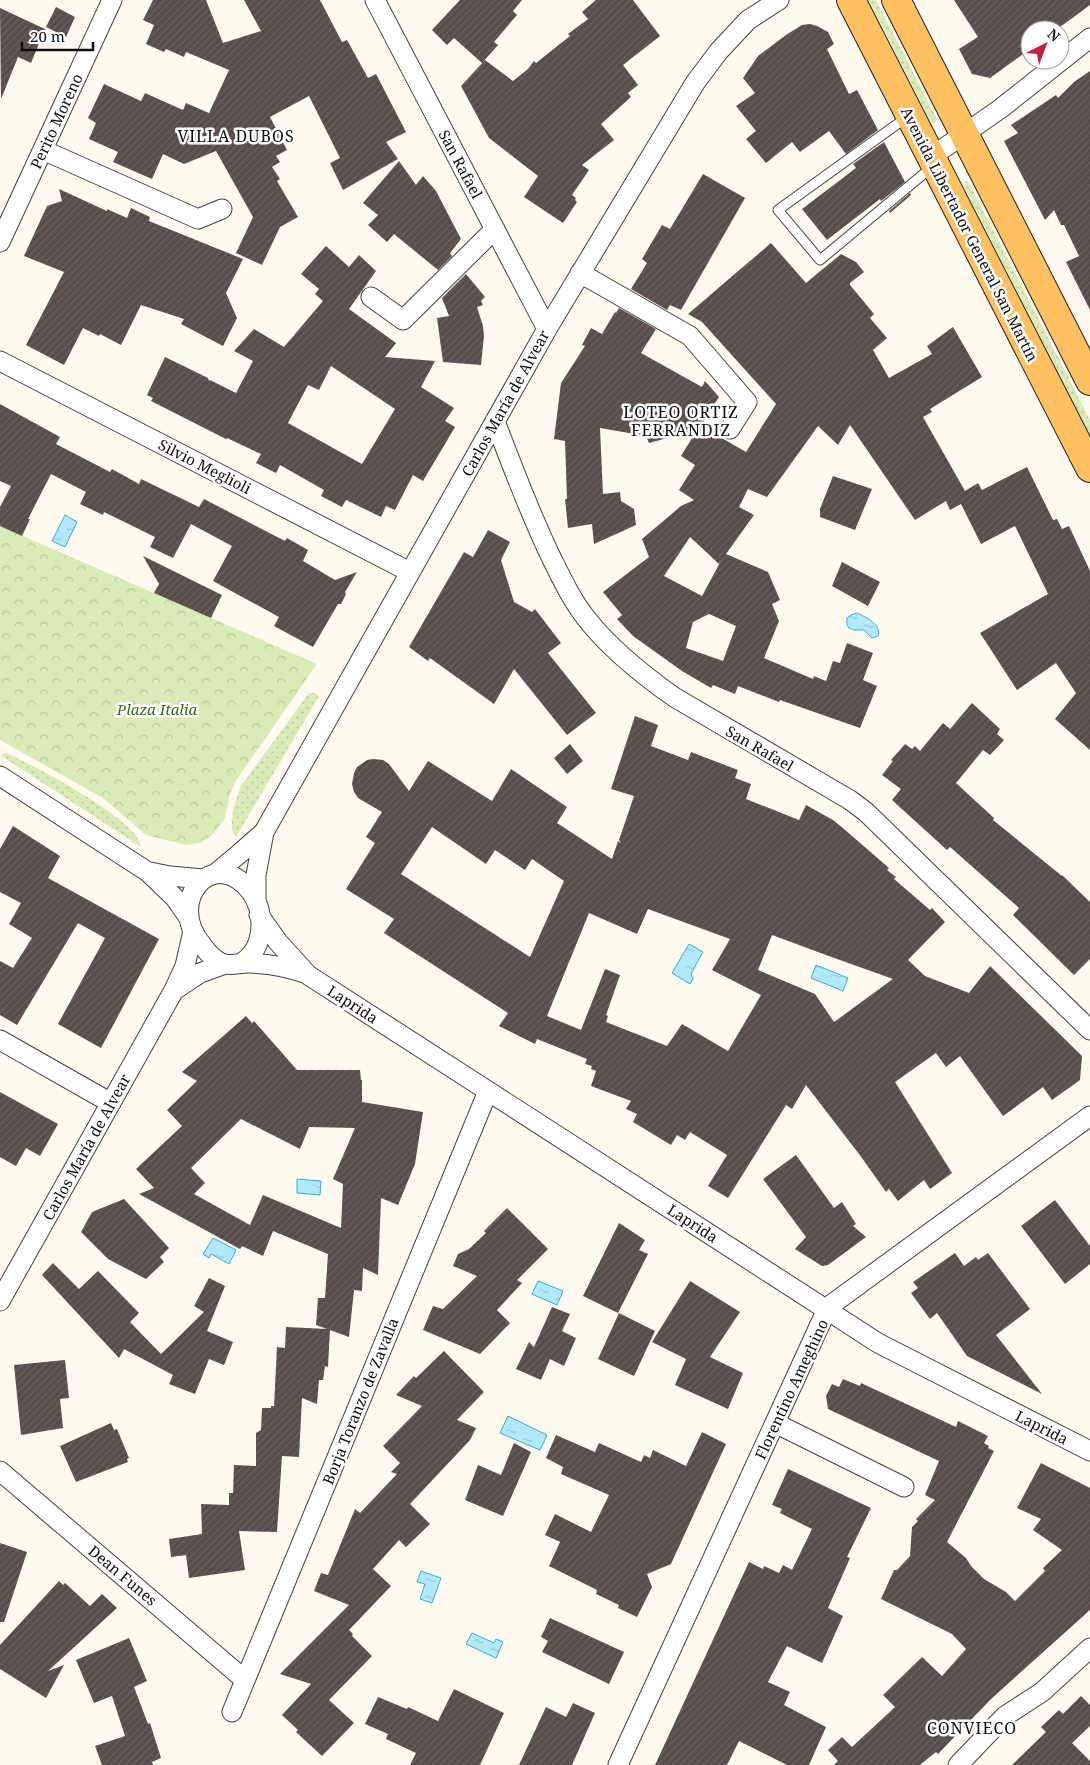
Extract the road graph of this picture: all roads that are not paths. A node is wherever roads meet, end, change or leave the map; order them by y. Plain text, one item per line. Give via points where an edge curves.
1 (112, 0) edge
2 (375, 0) edge
3 (779, 0) edge
4 (851, 0) edge
5 (896, 0) edge
6 (1090, 38) edge
7 (910, 115) junction
8 (964, 134) junction
9 (43, 150) junction
10 (933, 161) junction
11 (222, 209) dead end
12 (494, 229) junction
13 (0, 242) edge
14 (580, 273) junction
15 (371, 297) dead end
16 (547, 328) junction
17 (0, 361) edge
18 (1087, 369) edge
19 (495, 421) junction
20 (730, 429) dead end
21 (1090, 468) edge
22 (410, 572) junction
23 (0, 776) edge
24 (264, 832) junction
25 (148, 872) junction
26 (209, 877) junction
27 (258, 908) junction
28 (191, 924) junction
29 (233, 963) junction
30 (308, 974) junction
31 (172, 994) junction
32 (1090, 1030) edge
33 (0, 1040) edge
34 (488, 1091) junction
35 (111, 1104) junction
36 (1090, 1116) edge
37 (0, 1300) edge
38 (827, 1310) junction
39 (775, 1423) junction
40 (1090, 1451) edge
41 (0, 1470) edge
42 (904, 1487) dead end
43 (1090, 1648) edge
44 (245, 1680) junction
45 (232, 1712) dead end
46 (618, 1765) edge
47 (958, 1765) edge

1 - 9 street, Perito Moreno
2 - 12 street, San Rafael
3 - 14 street, Carlos María de Alvear via 748,20 704,70
4 - 7 main road, Avenida Libertador General San Martín
5 - 8 main road
6 - 8 street
7 - 10 main road, Avenida Libertador General San Martín
7 - 10 lane via 778,210 820,260
8 - 10 street
8 - 18 main road
9 - 11 street via 198,219
9 - 13 street, Perito Moreno
10 - 21 main road, Avenida Libertador General San Martín
12 - 15 street via 403,320
12 - 16 street, San Rafael
14 - 16 street, Carlos María de Alvear
14 - 20 street via 690,336 747,402
16 - 19 street, Carlos María de Alvear
17 - 22 street, Silvio Meglioli
19 - 22 street, Carlos María de Alvear
19 - 32 street, San Rafael via 539,534 566,588 586,619 624,659 674,697 866,812
22 - 24 street, Carlos María de Alvear
23 - 25 street
24 - 26 street, Carlos María de Alvear
24 - 27 street, Carlos María de Alvear via 257,868
25 - 26 street
25 - 28 street via 175,898
26 - 27 street via 222,874 235,878 250,890
26 - 28 street via 190,896
27 - 29 street via 260,940 250,956
27 - 30 street, Laprida via 278,942
28 - 29 street via 206,951 218,961
28 - 31 street, Carlos María de Alvear via 185,966
29 - 30 street, Laprida via 277,966
29 - 31 street, Carlos María de Alvear via 209,968
30 - 34 street, Laprida
31 - 35 street, Carlos María de Alvear
33 - 35 street
34 - 38 street, Laprida
34 - 44 street, Borja Toranzo de Zavalla
35 - 37 street, Carlos María de Alvear
36 - 38 street, Florentino Ameghino
38 - 39 street, Florentino Ameghino
38 - 40 street, Laprida via 878,1343
39 - 42 street
39 - 46 street, Florentino Ameghino
41 - 44 street, Dean Funes
43 - 47 street via 1042,1692 1005,1716
44 - 45 street, Borja Toranzo de Zavalla

